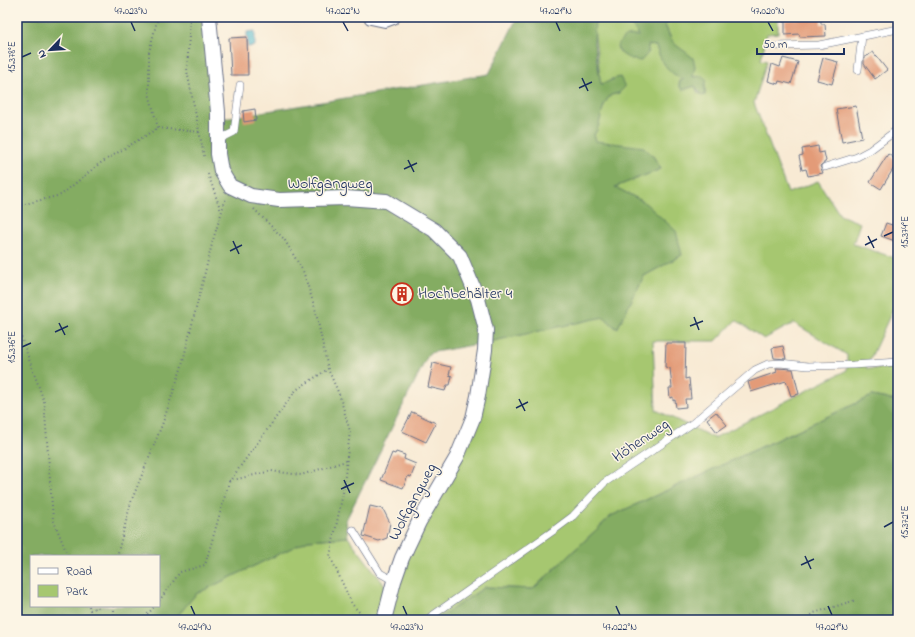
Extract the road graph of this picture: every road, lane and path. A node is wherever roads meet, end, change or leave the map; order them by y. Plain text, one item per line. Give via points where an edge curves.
1 (158, 17) edge
2 (190, 17) edge
3 (209, 17) edge
4 (371, 17) edge
5 (393, 17) edge
6 (898, 29) edge
7 (862, 36) junction
8 (776, 46) dead end
9 (858, 70) dead end
10 (240, 85) dead end
11 (158, 128) junction
12 (898, 129) edge
13 (217, 140) junction
14 (825, 167) dead end
15 (230, 186) junction
16 (250, 205) dead end
17 (17, 206) edge
18 (17, 326) edge
19 (898, 362) edge
20 (328, 369) junction
21 (346, 460) junction
22 (229, 482) junction
23 (352, 530) dead end
24 (68, 555) edge
25 (117, 555) edge
26 (394, 580) junction
27 (160, 600) edge
28 (856, 600) dead end
29 (89, 607) edge
30 (98, 607) edge
31 (114, 607) edge
32 (154, 607) edge
33 (114, 620) edge
34 (142, 620) edge
35 (366, 620) edge
36 (384, 620) edge
37 (426, 620) edge
38 (805, 620) edge

1 - 11 path via 149,52 149,93
2 - 11 path via 187,71 200,132
3 - 13 street via 218,112
4 - 5 street via 385,20
6 - 7 lane
7 - 8 lane via 819,45
7 - 9 lane
10 - 13 lane via 234,132
11 - 17 path via 98,164 61,195
12 - 14 lane via 862,155
13 - 15 street via 221,172
15 - 25 path via 213,240 181,369 131,502
15 - 26 street, Wolfgangweg via 251,196 279,200 346,198 386,201 434,230 460,256 478,299 486,330 473,418 457,457 419,522
16 - 20 path via 284,239 302,271 315,308
18 - 24 path via 44,401 53,519
19 - 37 lane, Höhenweg via 808,366 780,363 768,364 755,370 693,423 604,483 573,516
20 - 21 path via 339,394 350,431
20 - 22 path via 296,390
21 - 22 path via 301,475 271,471
21 - 35 path via 343,492 330,556 352,604
22 - 27 path via 205,565 180,572
23 - 26 lane via 380,573
26 - 36 street, Wolfgangweg
28 - 38 path via 814,613
29 - 30 path via 90,610
31 - 33 path
32 - 34 path

